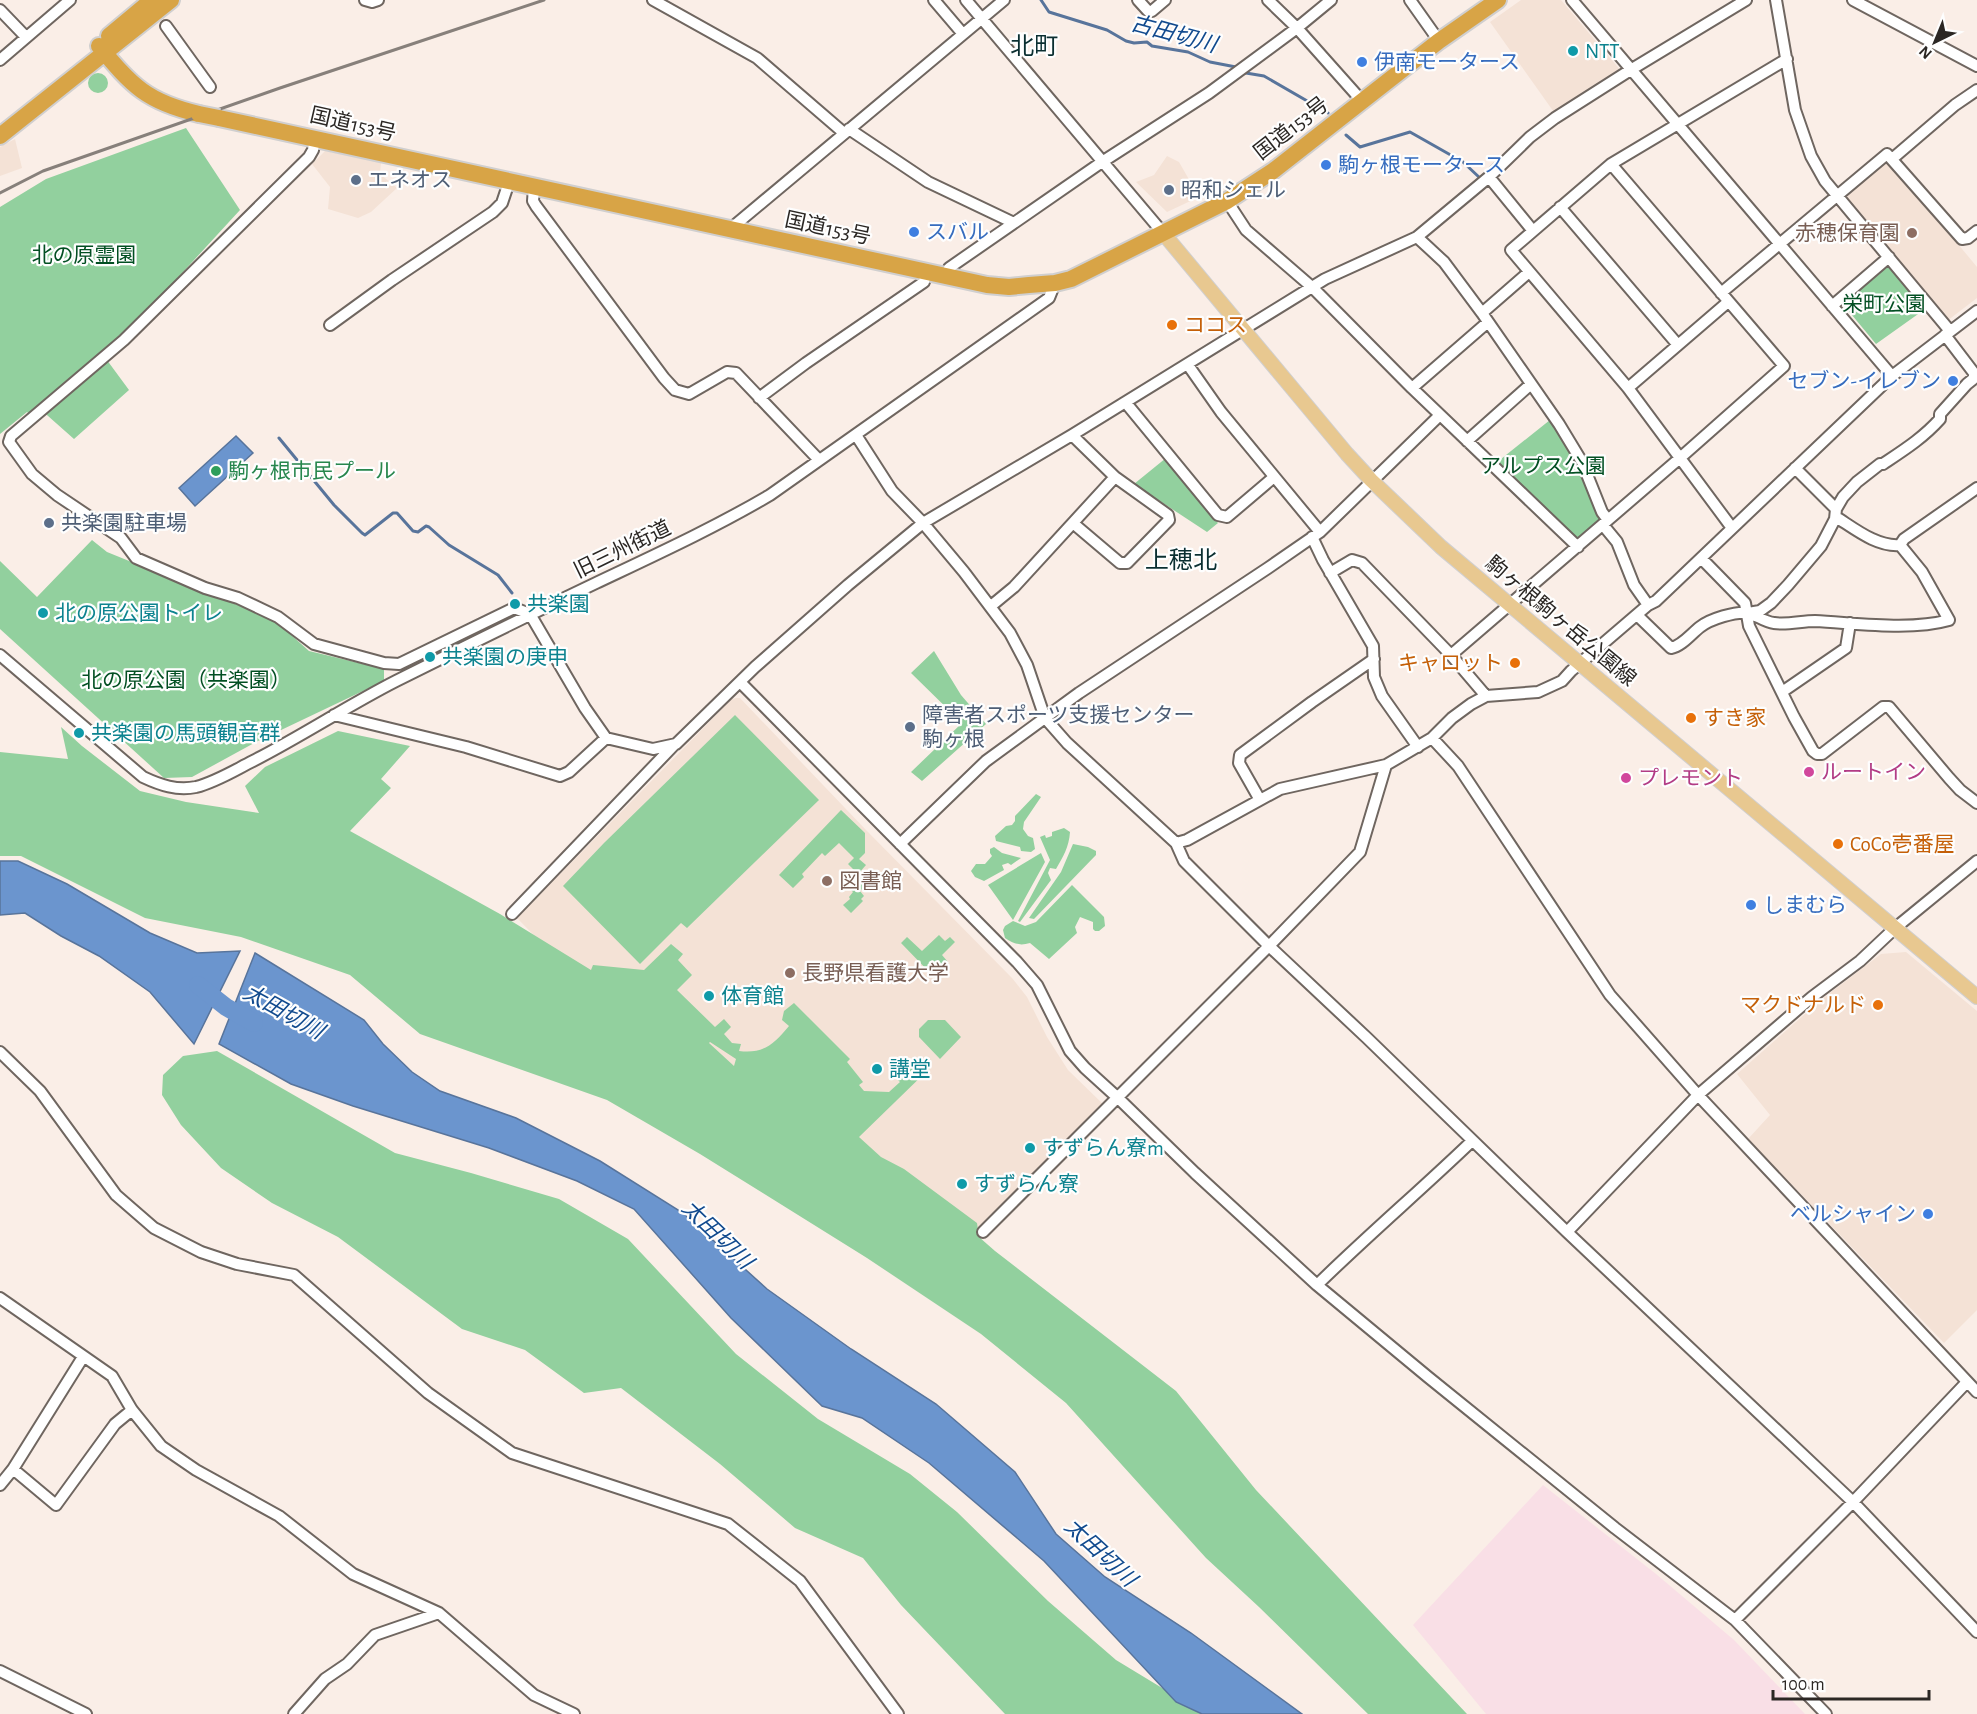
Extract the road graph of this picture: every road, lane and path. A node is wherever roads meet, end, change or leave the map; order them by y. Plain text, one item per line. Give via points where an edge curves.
1 (70, 0) edge
2 (152, 0) edge
3 (171, 0) edge
4 (365, 0) edge
5 (378, 0) edge
6 (653, 0) edge
7 (934, 0) edge
8 (966, 0) edge
9 (1004, 0) edge
10 (1138, 0) edge
11 (1165, 0) edge
12 (1268, 0) edge
13 (1331, 0) edge
14 (1410, 0) edge
15 (1498, 0) edge
16 (1572, 0) edge
17 (1746, 0) edge
18 (1776, 0) edge
19 (1853, 0) edge
20 (0, 10) edge
21 (982, 18) junction
22 (166, 26) dead end
23 (1297, 28) junction
24 (963, 34) junction
25 (26, 37) junction
26 (1438, 41) junction
27 (101, 49) junction
28 (1787, 59) junction
29 (0, 60) edge
30 (1977, 66) edge
31 (1632, 69) junction
32 (210, 87) dead end
33 (1977, 90) edge
34 (1362, 101) junction
35 (0, 123) edge
36 (1678, 123) junction
37 (847, 131) junction
38 (0, 136) edge
39 (315, 139) junction
40 (1893, 159) junction
41 (1102, 162) junction
42 (1611, 164) junction
43 (1489, 177) junction
44 (509, 182) junction
45 (534, 188) junction
46 (1838, 195) junction
47 (1227, 201) junction
48 (1560, 207) junction
49 (1014, 223) junction
50 (729, 230) junction
51 (1533, 231) junction
52 (1977, 231) edge
53 (1163, 233) junction
54 (1417, 237) junction
55 (1779, 243) junction
56 (1889, 257) junction
57 (1529, 272) junction
58 (926, 273) junction
59 (947, 276) junction
60 (1055, 283) junction
61 (1312, 288) junction
62 (1724, 297) junction
63 (1832, 306) junction
64 (1977, 311) edge
65 (1485, 318) junction
66 (330, 325) dead end
67 (1243, 330) junction
68 (1947, 333) junction
69 (1678, 345) junction
70 (1188, 365) junction
71 (1892, 376) junction
72 (1976, 377) edge
73 (1531, 384) junction
74 (1412, 388) junction
75 (1628, 388) junction
76 (759, 398) junction
77 (1126, 403) junction
78 (1440, 415) junction
79 (856, 435) junction
80 (1072, 435) junction
81 (1467, 441) junction
82 (1680, 458) junction
83 (819, 460) junction
84 (1796, 468) junction
85 (1115, 477) junction
86 (1274, 477) junction
87 (1371, 480) junction
88 (1977, 489) edge
89 (1836, 513) junction
90 (1606, 522) junction
91 (923, 523) junction
92 (1074, 524) junction
93 (1732, 528) junction
94 (1316, 535) junction
95 (1900, 545) junction
96 (1578, 547) junction
97 (1701, 558) junction
98 (1330, 573) junction
99 (1508, 605) junction
100 (1648, 605) junction
101 (991, 606) junction
102 (1748, 613) junction
103 (530, 614) junction
104 (1638, 616) junction
105 (1850, 623) junction
106 (0, 655) edge
107 (1451, 655) junction
108 (1374, 659) junction
109 (1580, 665) junction
110 (740, 682) junction
111 (1782, 692) junction
112 (1486, 696) junction
113 (334, 715) junction
114 (1045, 718) junction
115 (606, 738) junction
116 (1432, 738) junction
117 (676, 744) junction
118 (1418, 747) junction
119 (1386, 765) junction
120 (1260, 800) junction
121 (1977, 803) edge
122 (1176, 843) junction
123 (900, 844) junction
124 (1977, 861) edge
125 (512, 914) dead end
126 (1894, 929) junction
127 (1269, 946) junction
128 (1977, 997) edge
129 (0, 1052) edge
130 (1698, 1095) junction
131 (1118, 1098) junction
132 (1472, 1141) junction
133 (1567, 1232) junction
134 (983, 1233) dead end
135 (1317, 1285) junction
136 (0, 1298) edge
137 (83, 1357) junction
138 (1967, 1382) junction
139 (1977, 1392) edge
140 (132, 1410) junction
141 (13, 1469) junction
142 (0, 1485) edge
143 (1853, 1502) junction
144 (439, 1614) junction
145 (1735, 1620) junction
146 (1977, 1632) edge
147 (0, 1671) edge
148 (86, 1714) edge
149 (294, 1714) edge
150 (574, 1714) edge
151 (898, 1714) edge
152 (1826, 1714) edge

1 - 25 street
2 - 27 highway
3 - 27 highway
4 - 5 street
6 - 37 street via 757,58
7 - 24 street
8 - 21 street
9 - 21 street
10 - 11 street via 1152,12
12 - 23 street
13 - 23 street
14 - 26 street
15 - 26 highway, 国道153号
16 - 31 street
17 - 31 street
18 - 28 street
19 - 30 street
20 - 25 street
21 - 24 street
21 - 41 street
22 - 32 street
23 - 34 street
23 - 41 street via 1209,93
24 - 37 street
25 - 29 street
26 - 34 highway, 国道153号
27 - 35 highway
27 - 38 highway
27 - 39 highway, 国道153号, bridge via 127,80 176,108
28 - 36 street
28 - 46 street via 1795,111 1811,156
31 - 36 street
31 - 43 street via 1555,118
33 - 40 street
34 - 47 highway, 国道153号 via 1274,171
36 - 42 street
36 - 55 street
37 - 49 street via 928,182
37 - 50 street
39 - 44 highway, 国道153号
39 - 103 street via 309,157 155,311 11,436 9,442 32,474 121,538 136,558 278,616 314,644 399,664 514,608
40 - 46 street via 1887,154
40 - 52 street via 1962,239
41 - 49 street
41 - 53 street
42 - 48 street
42 - 62 street
43 - 51 street
43 - 54 street
44 - 45 highway, 国道153号
44 - 66 street via 502,203 493,212
45 - 50 highway, 国道153号
45 - 76 street via 533,201 675,390 689,394 727,372 736,373
46 - 55 street
46 - 56 street
47 - 53 highway, 国道153号
47 - 61 street via 1246,230
48 - 51 street
48 - 69 street
49 - 59 street via 949,268
50 - 58 highway, 国道153号
51 - 57 street via 1511,250
53 - 60 highway, 国道153号 via 1086,272
53 - 67 main road, 駒ヶ根駒ヶ岳公園線
54 - 61 street
54 - 65 street via 1444,262
55 - 62 street
55 - 63 street
56 - 63 street
56 - 68 street
57 - 65 street
57 - 75 street
58 - 59 highway, 国道153号
58 - 76 street via 924,282
59 - 60 highway, 国道153号 via 1009,287
60 - 79 street, 旧三州街道 via 1049,298
61 - 67 street
61 - 74 street
62 - 69 street
62 - 82 street via 1784,366
63 - 71 street
64 - 68 street
65 - 73 street
65 - 74 street
67 - 70 street
67 - 87 main road, 駒ヶ根駒ヶ岳公園線
68 - 71 street
68 - 72 street
69 - 75 street
70 - 77 street
70 - 86 street
71 - 84 street
72 - 89 street via 1929,431 1857,482 1843,497
73 - 81 street
73 - 90 street via 1582,462
74 - 78 street
75 - 82 street
76 - 83 street
77 - 80 street
77 - 86 street via 1218,515 1227,517
78 - 81 street
78 - 87 street
79 - 83 street, 旧三州街道
79 - 91 street via 892,491
80 - 85 street
80 - 91 street
81 - 96 street
82 - 90 street
82 - 93 street
83 - 103 street, 旧三州街道 via 728,520
84 - 89 street
84 - 93 street
85 - 92 street
85 - 92 street via 1168,515 1169,520 1127,563 1120,563
86 - 94 street
87 - 94 street
87 - 99 main road, 駒ヶ根駒ヶ岳公園線
88 - 95 street
89 - 95 street via 1864,534
89 - 102 street via 1821,546 1788,585 1760,611
90 - 96 street
90 - 100 street via 1634,585
91 - 101 street
91 - 110 street
92 - 101 street
93 - 97 street
94 - 98 street
94 - 114 street
95 - 105 street via 1922,572 1949,620 1909,625
96 - 99 street
97 - 100 street
97 - 102 street via 1745,603
98 - 107 street via 1352,560 1362,563
98 - 108 street via 1373,646
99 - 107 street
99 - 109 main road, 駒ヶ根駒ヶ岳公園線
100 - 104 street
101 - 114 street via 1028,665
102 - 104 street via 1712,620 1671,648
102 - 105 street via 1772,623
102 - 111 street via 1749,626
103 - 113 street, 旧三州街道
103 - 115 street
104 - 109 street
105 - 111 street via 1846,648
106 - 113 street, 旧三州街道 via 136,771 170,788 194,788 221,778
107 - 112 street
108 - 118 street via 1374,677 1382,696
108 - 120 street via 1240,755 1239,763
109 - 112 street via 1562,681 1538,692
109 - 126 main road, 駒ヶ根駒ヶ岳公園線
110 - 117 street
110 - 123 street
111 - 121 street via 1817,754 1883,707 1889,707 1948,778
112 - 116 street via 1452,718
113 - 115 street via 465,747 560,776
114 - 122 street
114 - 123 street via 986,761
115 - 117 street via 653,749
116 - 118 street
116 - 130 street via 1458,766 1610,995
117 - 125 street
118 - 119 street
119 - 120 street via 1280,789
119 - 127 street via 1360,852
120 - 122 street
122 - 127 street via 1184,861
123 - 131 street via 1017,962 1037,986 1070,1051
124 - 126 street
126 - 128 main road, 駒ヶ根駒ヶ岳公園線
126 - 130 street
127 - 131 street
127 - 132 street
129 - 151 street via 40,1091 116,1195 154,1228 201,1252 294,1275 428,1393 512,1453 728,1524 800,1581
130 - 133 street
130 - 138 street
131 - 134 street
131 - 135 street
132 - 133 street
132 - 135 street
133 - 143 street
135 - 145 street via 1570,1492
136 - 137 street
137 - 140 street via 111,1376
137 - 141 street
138 - 139 street
138 - 143 street
140 - 141 street via 115,1424 56,1505
140 - 144 street via 161,1446 196,1470 279,1516 353,1574
141 - 142 street
143 - 145 street
143 - 146 street
144 - 149 street via 375,1635 346,1664 325,1678
144 - 150 street via 534,1695
145 - 152 street
147 - 148 street

